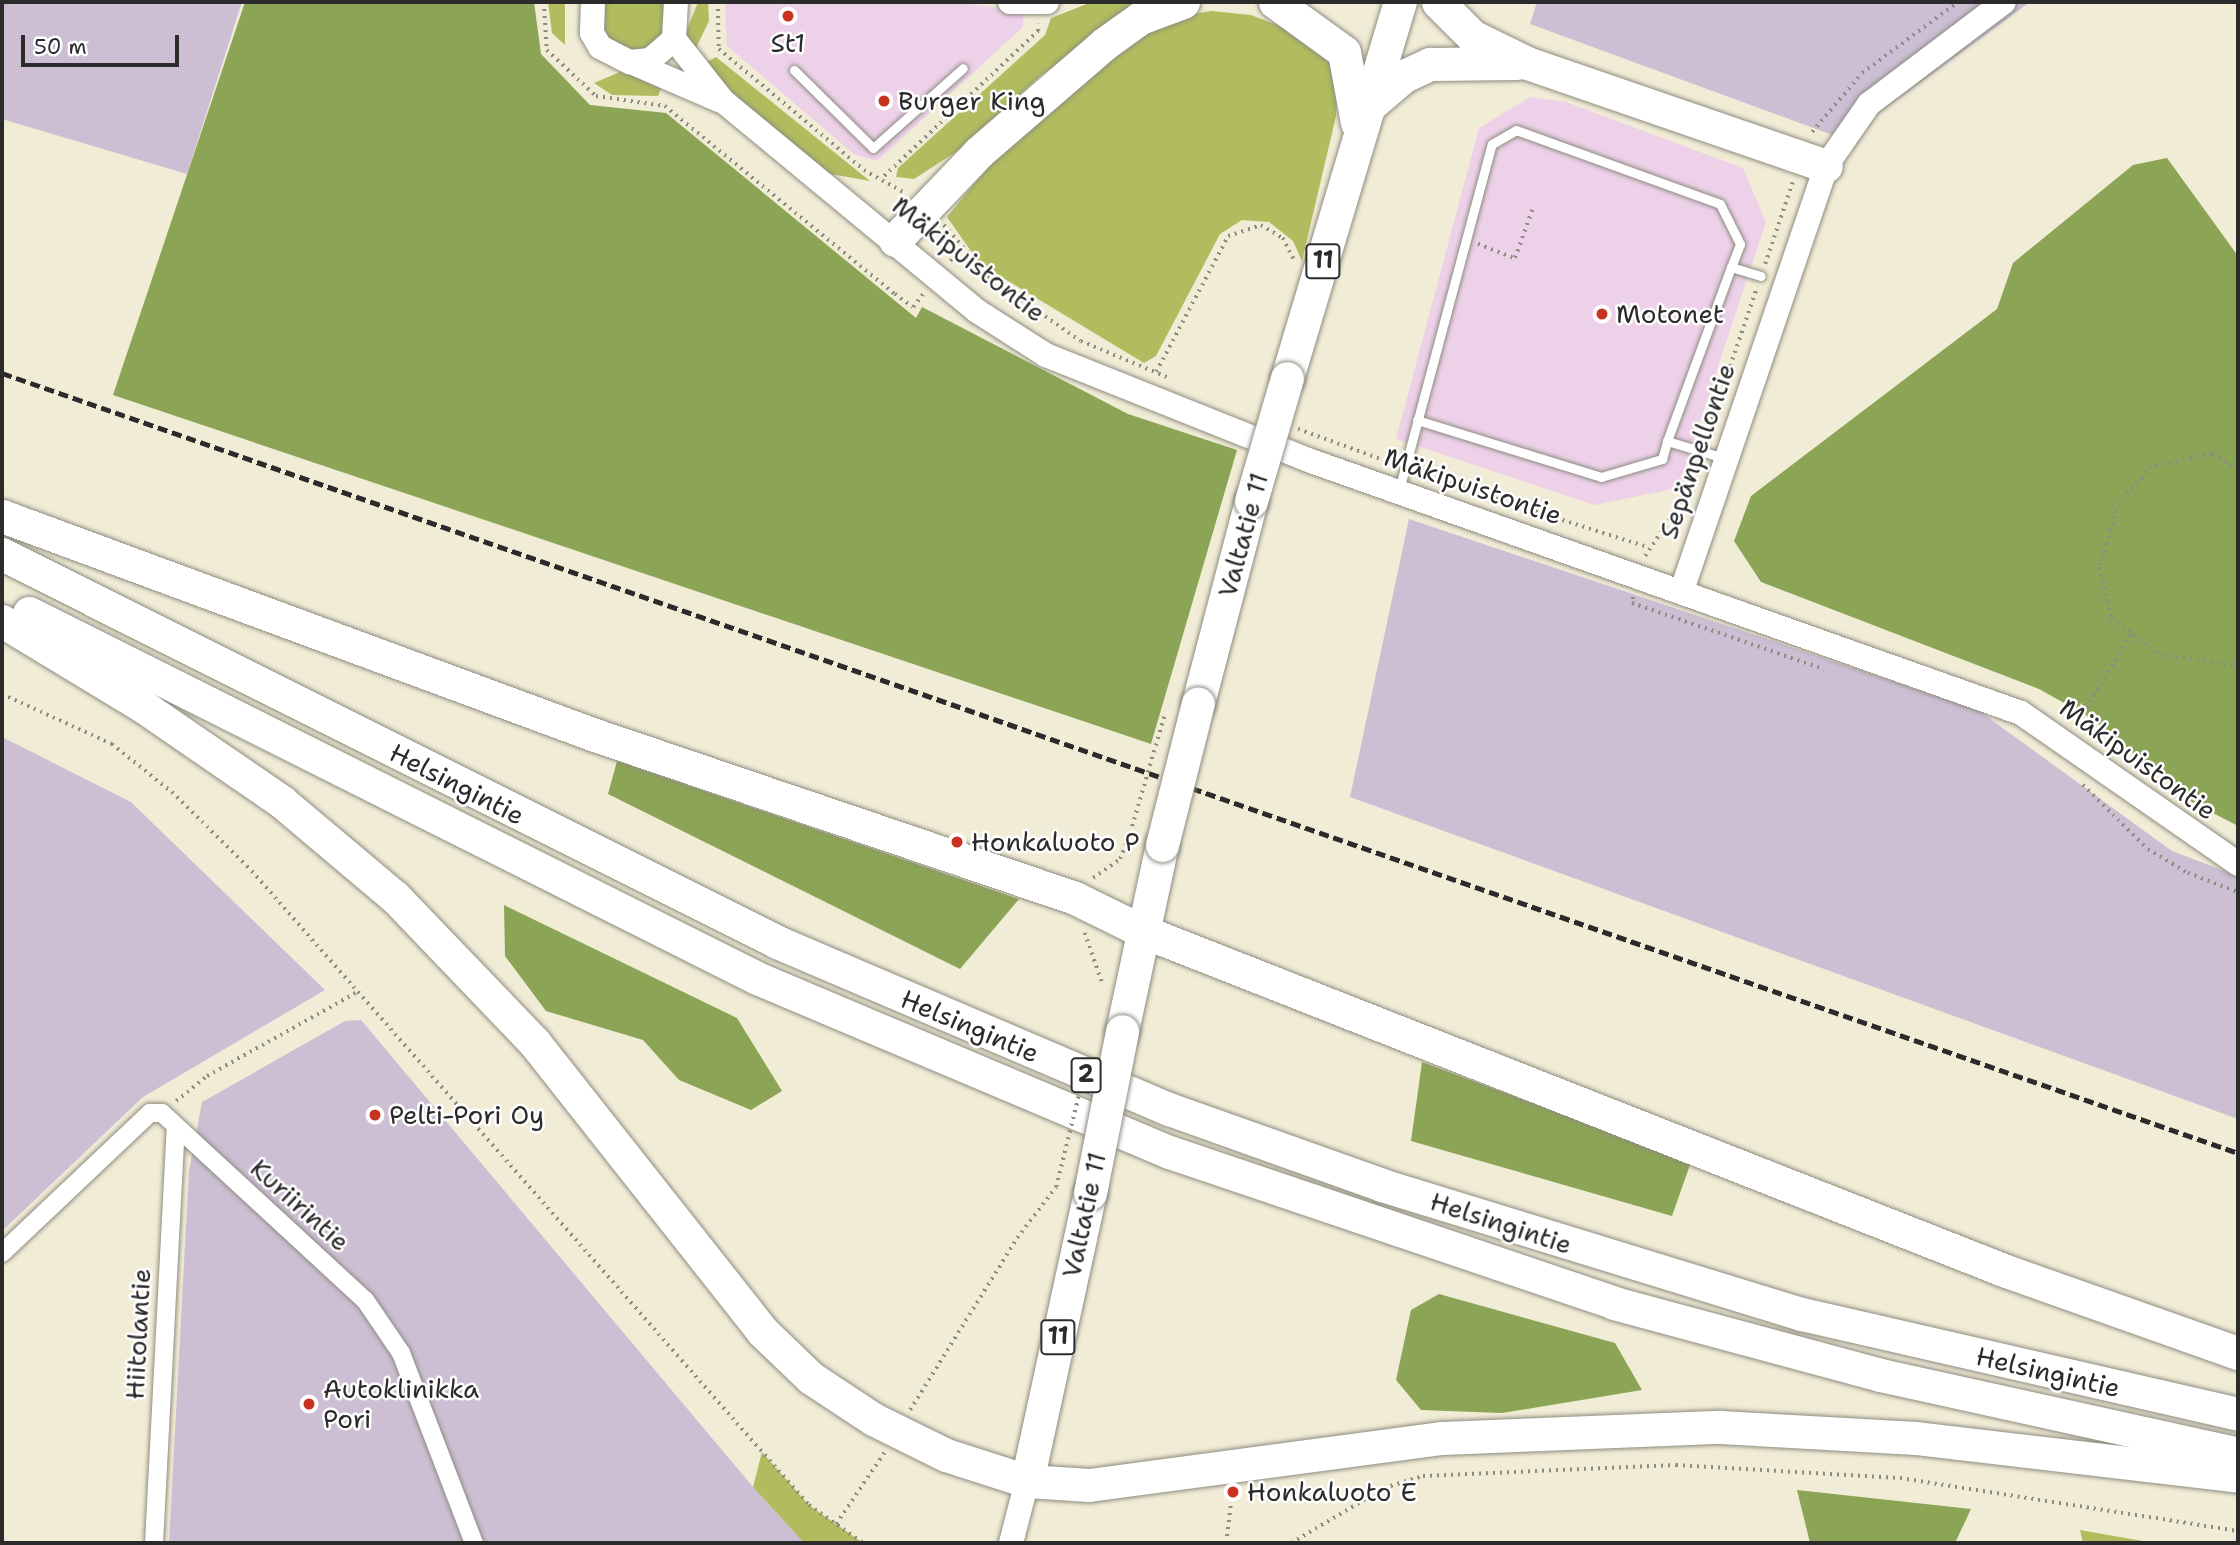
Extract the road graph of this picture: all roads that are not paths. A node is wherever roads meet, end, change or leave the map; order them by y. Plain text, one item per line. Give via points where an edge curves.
1 (1010, 2) edge
2 (1184, 2) edge
3 (1275, 2) edge
4 (1400, 2) edge
5 (1438, 2) edge
6 (2004, 2) edge
7 (1043, 3) edge
8 (587, 6) edge
9 (680, 15) edge
10 (630, 62) junction
11 (1527, 63) junction
12 (963, 68) dead end
13 (794, 70) dead end
14 (723, 101) junction
15 (1370, 105) junction
16 (1358, 143) junction
17 (1813, 162) junction
18 (895, 240) junction
19 (1731, 267) junction
20 (1761, 276) road end
21 (1417, 420) junction
22 (1667, 441) junction
23 (1726, 459) junction
24 (1398, 492) junction
25 (2, 516) edge
26 (2, 554) edge
27 (1682, 590) junction
28 (2, 600) edge
29 (2, 621) edge
30 (2238, 864) edge
31 (1142, 931) junction
32 (176, 1128) junction
33 (2, 1252) edge
34 (2238, 1353) edge
35 (2238, 1414) edge
36 (2238, 1454) edge
37 (2238, 1476) edge
38 (1027, 1480) junction
39 (153, 1543) edge
40 (474, 1543) edge
41 (1011, 1543) edge

1 - 7 street
2 - 18 highway via 1140,18 1104,44 924,208
3 - 16 highway via 1344,52 1352,67
4 - 15 highway, 11
5 - 11 highway via 1472,36
6 - 17 street, Sepänpellontie via 1869,104
8 - 10 street, Mäkipuistontie via 600,47
9 - 10 street via 650,60
9 - 14 street, Mäkipuistontie
10 - 14 street, Mäkipuistontie
11 - 15 highway via 1430,64
11 - 17 highway
12 - 13 lane via 873,148
14 - 18 street, Mäkipuistontie
15 - 16 highway, 11
16 - 31 highway, Valtatie 11 / 11, bridge via 1251,501 1182,705 1162,845
17 - 23 street, Sepänpellontie
18 - 24 street, Mäkipuistontie via 937,277 1046,355 1123,391
19 - 20 lane
19 - 21 lane via 1740,244 1720,204 1516,130 1492,144
19 - 22 lane
21 - 22 lane via 1601,477 1662,459
21 - 24 lane
22 - 23 lane
23 - 27 street, Sepänpellontie
24 - 27 street, Mäkipuistontie
25 - 31 highway via 592,734 1075,898
26 - 35 highway, Helsingintie / 2 via 777,942 1169,1109 1382,1185 1738,1296 2026,1369
27 - 30 street, Mäkipuistontie via 2021,713 2067,740 2178,828
28 - 36 highway, Helsingintie / 2 via 757,978 1169,1152 1614,1303 1880,1375
29 - 38 highway via 144,707 282,802 395,897 534,1042 699,1256 811,1378 873,1419 946,1455
31 - 34 highway via 2006,1271
31 - 38 highway, Valtatie 11 / 11, bridge
32 - 33 street, Kuriirintie via 162,1113 150,1113
32 - 39 street, Hiitolantie
32 - 40 street, Kuriirintie via 365,1300 401,1353
37 - 38 highway via 1916,1438 1626,1426 1442,1438 1153,1479
38 - 41 street

